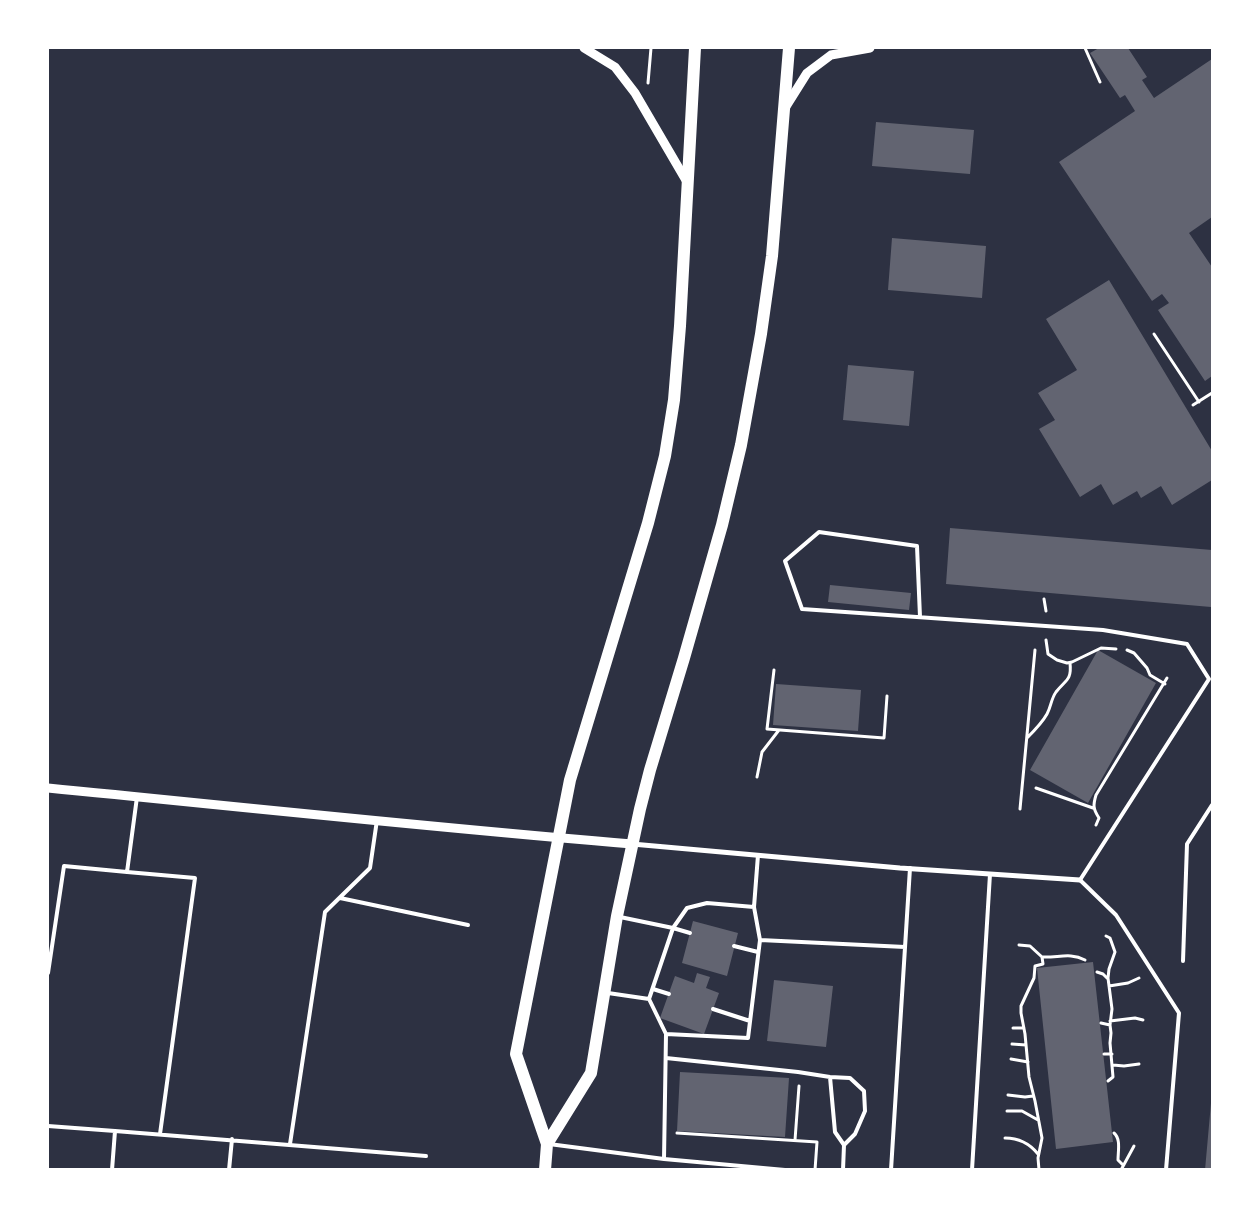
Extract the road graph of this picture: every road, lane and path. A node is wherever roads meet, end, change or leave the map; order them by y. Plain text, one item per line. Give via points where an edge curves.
1 (584, 48) edge
2 (651, 48) edge
3 (695, 48) edge
4 (789, 48) edge
5 (870, 48) edge
6 (1084, 48) edge
7 (1100, 82) dead end
8 (648, 83) dead end
9 (784, 111) junction
10 (687, 182) junction
11 (1154, 334) dead end
12 (1212, 393) edge
13 (1199, 402) junction
14 (1193, 406) dead end
15 (920, 617) junction
16 (1046, 626) junction
17 (1035, 650) dead end
18 (1070, 662) junction
19 (774, 670) dead end
20 (1168, 678) dead end
21 (1211, 678) edge
22 (1164, 684) junction
23 (887, 696) dead end
24 (779, 730) junction
25 (1026, 739) junction
26 (757, 778) dead end
27 (48, 788) edge
28 (1036, 788) dead end
29 (137, 797) junction
30 (1212, 805) edge
31 (1094, 808) junction
32 (1020, 809) dead end
33 (377, 820) junction
34 (1096, 825) dead end
35 (558, 838) junction
36 (632, 844) junction
37 (758, 856) junction
38 (910, 868) junction
39 (127, 872) junction
40 (990, 874) junction
41 (1080, 880) junction
42 (340, 898) junction
43 (754, 908) junction
44 (617, 916) junction
45 (468, 925) dead end
46 (673, 928) junction
47 (690, 933) dead end
48 (1106, 936) dead end
49 (760, 940) junction
50 (1019, 945) dead end
51 (734, 946) dead end
52 (906, 947) junction
53 (758, 952) junction
54 (1042, 957) junction
55 (1085, 960) dead end
56 (1182, 961) dead end
57 (1152, 971) junction
58 (1097, 972) dead end
59 (48, 973) edge
60 (1108, 978) junction
61 (1108, 986) junction
62 (653, 988) junction
63 (603, 992) junction
64 (669, 994) dead end
65 (649, 999) junction
66 (713, 1010) dead end
67 (1143, 1020) dead end
68 (750, 1021) junction
69 (1101, 1023) dead end
70 (1110, 1023) junction
71 (1013, 1028) dead end
72 (1024, 1028) junction
73 (666, 1034) junction
74 (1012, 1044) dead end
75 (1026, 1045) junction
76 (1104, 1054) dead end
77 (1112, 1054) junction
78 (666, 1058) junction
79 (1011, 1059) dead end
80 (1028, 1062) junction
81 (1140, 1064) dead end
82 (1113, 1066) junction
83 (797, 1072) junction
84 (830, 1077) junction
85 (1108, 1081) dead end
86 (1008, 1095) dead end
87 (1033, 1096) junction
88 (1007, 1110) dead end
89 (1038, 1120) junction
90 (48, 1126) edge
91 (675, 1126) dead end
92 (115, 1131) junction
93 (1114, 1133) dead end
94 (160, 1134) junction
95 (1005, 1138) dead end
96 (232, 1139) junction
97 (795, 1140) junction
98 (290, 1144) junction
99 (547, 1144) junction
100 (844, 1145) junction
101 (1134, 1146) dead end
102 (1039, 1155) junction
103 (426, 1156) dead end
104 (664, 1159) junction
105 (1123, 1165) junction
106 (112, 1170) edge
107 (229, 1170) edge
108 (544, 1170) edge
109 (785, 1170) edge
110 (815, 1170) edge
111 (843, 1170) edge
112 (891, 1170) edge
113 (972, 1170) edge
114 (1038, 1170) edge
115 (1121, 1170) edge
116 (1166, 1170) edge

1 - 10 street via 620,73
2 - 8 path
3 - 10 main road
4 - 9 main road
5 - 9 street via 831,55 807,73
6 - 7 path
9 - 36 main road via 772,256 741,445 720,534 650,770
10 - 35 main road via 681,316 674,400 665,456 648,523 570,780
11 - 13 path
12 - 13 path
13 - 14 path
15 - 15 lane via 802,609 785,561 818,532 917,546
15 - 16 lane
16 - 18 path via 1048,654 1057,660
16 - 21 lane via 1103,630 1187,644
17 - 25 path
18 - 22 path via 1101,648 1125,649 1137,657 1150,675
18 - 25 path via 1068,680 1054,694 1046,717
19 - 24 path via 767,729
20 - 22 path
21 - 41 lane
22 - 31 path via 1096,795
23 - 24 path via 884,738
24 - 26 path via 762,752
25 - 32 path
27 - 29 street
28 - 31 path
29 - 33 street
29 - 39 lane
30 - 56 lane via 1187,844
31 - 34 path via 1099,818
33 - 35 street
33 - 42 lane via 370,868
35 - 36 street
35 - 99 main road via 516,1054
36 - 37 street
36 - 44 main road
37 - 38 street
37 - 43 lane
38 - 40 street
38 - 52 lane
39 - 59 lane via 64,866
39 - 94 lane via 195,878
40 - 41 street
40 - 113 lane
41 - 57 lane via 1116,916
42 - 45 lane
42 - 98 lane via 326,912
43 - 46 lane via 706,903 687,908
43 - 49 lane
44 - 46 lane
44 - 63 main road
46 - 47 lane
46 - 62 lane
48 - 60 path via 1110,938 1115,952
49 - 52 lane
49 - 53 lane
50 - 54 path via 1030,946
51 - 53 lane
52 - 112 lane
53 - 68 lane
54 - 55 path via 1068,955
54 - 72 path via 1043,964 1035,966 1034,978 1021,1006
57 - 61 path via 1133,981
57 - 116 lane via 1179,1013
58 - 60 path
60 - 61 path
61 - 70 path via 1112,1009
62 - 64 lane
62 - 65 lane
63 - 65 lane
63 - 99 main road via 591,1073
65 - 73 lane
66 - 68 lane
67 - 70 path via 1135,1018
68 - 73 lane via 748,1038
69 - 70 path
70 - 77 path
71 - 72 path
72 - 75 path
73 - 78 lane
74 - 75 path
75 - 80 path
76 - 77 path
77 - 82 path
78 - 83 lane
78 - 104 lane
79 - 80 path
80 - 87 path
81 - 82 path
82 - 85 path via 1113,1077
83 - 84 lane
83 - 97 path via 800,1090
84 - 100 lane via 835,1132
84 - 100 lane via 850,1078 864,1091 865,1111 855,1134
86 - 87 path
87 - 89 path
88 - 89 path via 1022,1112
89 - 102 path via 1042,1138
90 - 92 lane
91 - 97 path via 674,1133
92 - 94 lane
92 - 106 lane
93 - 105 path via 1118,1140 1118,1160
94 - 96 lane
95 - 102 path via 1018,1139
96 - 98 lane
96 - 107 lane
97 - 110 path via 817,1142
98 - 103 lane
99 - 104 lane
99 - 108 main road
100 - 111 lane
101 - 105 path
102 - 114 path
104 - 109 lane
105 - 115 path

